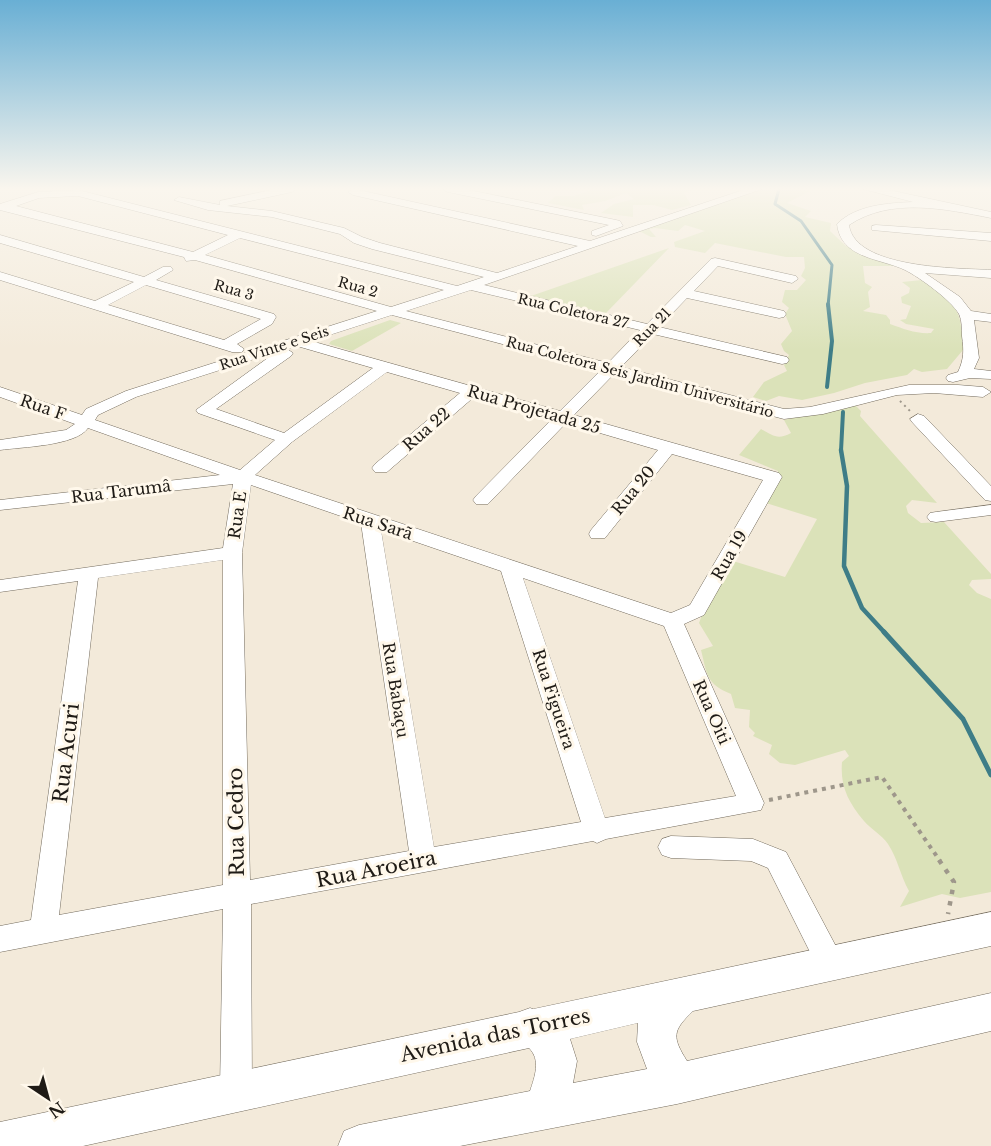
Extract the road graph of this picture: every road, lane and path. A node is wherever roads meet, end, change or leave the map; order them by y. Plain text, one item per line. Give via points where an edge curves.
1 (12, 242) edge
2 (141, 242) edge
3 (222, 242) edge
4 (279, 242) edge
5 (365, 242) edge
6 (580, 242) edge
7 (600, 242) edge
8 (851, 242) edge
9 (593, 245) junction
10 (194, 256) junction
11 (910, 268) junction
12 (991, 274) edge
13 (0, 276) edge
14 (496, 276) junction
15 (792, 279) dead end
16 (146, 281) junction
17 (464, 288) junction
18 (684, 293) junction
19 (95, 306) junction
20 (391, 311) junction
21 (779, 314) dead end
22 (967, 315) junction
23 (991, 318) edge
24 (651, 329) junction
25 (300, 343) junction
26 (226, 345) junction
27 (253, 356) junction
28 (972, 358) junction
29 (782, 360) dead end
30 (384, 367) junction
31 (610, 370) junction
32 (963, 375) junction
33 (990, 375) edge
34 (926, 387) junction
35 (471, 391) junction
36 (0, 392) edge
37 (891, 392) junction
38 (988, 392) edge
39 (565, 418) junction
40 (918, 419) joint
41 (85, 422) junction
42 (286, 439) junction
43 (0, 445) edge
44 (669, 447) junction
45 (381, 468) dead end
46 (243, 477) junction
47 (773, 477) joint
48 (991, 496) edge
49 (482, 500) dead end
50 (0, 505) edge
51 (991, 510) edge
52 (936, 517) dead end
53 (370, 520) junction
54 (598, 534) dead end
55 (232, 553) junction
56 (510, 567) junction
57 (89, 574) junction
58 (0, 586) edge
59 (672, 621) junction
60 (752, 803) junction
61 (597, 832) junction
62 (671, 847) dead end
63 (423, 860) junction
64 (237, 896) junction
65 (43, 932) junction
66 (975, 933) edge
67 (0, 939) edge
68 (831, 963) junction
69 (683, 995) junction
70 (991, 1012) edge
71 (530, 1027) junction
72 (676, 1084) junction
73 (236, 1091) junction
74 (546, 1108) junction
75 (407, 1140) edge
76 (0, 1143) edge
77 (359, 1146) edge

1 - 16 street, Rua 3
2 - 10 street, Rua 2
3 - 10 street
4 - 17 street, Rua Coletora 27
5 - 14 street
6 - 9 street
7 - 9 street, Rua Vinte e Seis
8 - 11 street via 872,256
9 - 14 street, Rua Vinte e Seis
10 - 16 street
10 - 20 street, Rua 2
11 - 12 street
11 - 22 street via 948,294
13 - 19 street
14 - 17 street, Rua Vinte e Seis
15 - 18 street, Rua 21 via 716,262
16 - 19 street
16 - 26 street, Rua 3 via 269,317
17 - 20 street, Rua Vinte e Seis
17 - 24 street, Rua Coletora 27
18 - 21 street
18 - 24 street, Rua 21
19 - 26 street
20 - 25 street, Rua Vinte e Seis
20 - 31 street, Rua Coletora Seis Jardim Universitário
22 - 23 street
22 - 28 street
24 - 29 street, Rua Coletora 27
24 - 31 street, Rua 21
25 - 27 street, Rua Vinte e Seis
25 - 30 street, Rua Projetada 25
25 - 42 street via 204,410
26 - 27 street
27 - 41 street, Rua Vinte e Seis via 118,399 92,412
28 - 32 street
28 - 33 street
30 - 35 street, Rua Projetada 25
30 - 42 street
31 - 37 street, Rua Coletora Seis Jardim Universitário via 784,414 819,411
31 - 39 street, Rua 21
32 - 33 street
32 - 34 street
32 - 38 street via 964,385
34 - 37 street, Rua Coletora Seis Jardim Universitário
34 - 38 street
35 - 39 street, Rua Projetada 25
35 - 45 street, Rua 22
36 - 41 street, Rua F
37 - 40 path
39 - 44 street, Rua Projetada 25
39 - 49 street, Rua 21
40 - 48 street
41 - 43 street, Rua Vinte e Seis via 66,436
41 - 46 street, Rua Sarã
42 - 46 street
44 - 47 street, Rua Projetada 25
44 - 54 street, Rua 20
46 - 50 street, Rua Tarumâ
46 - 53 street, Rua Sarã
46 - 55 street, Rua E
47 - 59 street, Rua 19 via 697,609
51 - 52 street
53 - 56 street, Rua Sarã
53 - 63 street, Rua Babaçu
55 - 57 street
55 - 64 street, Rua Cedro
56 - 59 street, Rua Sarã
56 - 61 street, Rua Figueira
57 - 58 street
57 - 65 street, Rua Acuri
59 - 60 street, Rua Oiti
60 - 61 street, Rua Aroeira
60 - 66 path via 882,777 954,882 948,918
61 - 63 street, Rua Aroeira
62 - 68 street via 753,850 777,860
63 - 64 street, Rua Aroeira
64 - 65 street, Rua Aroeira
64 - 73 street, Rua Cedro
65 - 67 street, Rua Aroeira
66 - 68 main road, Avenida das Torres
68 - 69 main road, Avenida das Torres
69 - 71 main road, Avenida das Torres
69 - 72 main road via 661,1017 656,1033 658,1052
70 - 72 main road
71 - 73 main road, Avenida das Torres
71 - 74 main road via 554,1043 557,1057
72 - 74 main road
73 - 76 main road, Avenida das Torres
74 - 75 main road
75 - 77 main road

